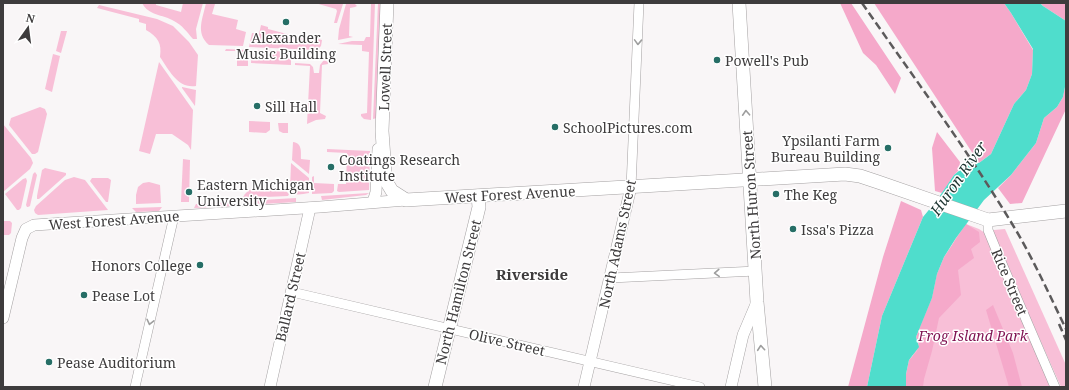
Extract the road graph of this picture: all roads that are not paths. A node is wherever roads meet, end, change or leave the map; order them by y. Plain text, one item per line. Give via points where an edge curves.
1 (387, 3) edge
2 (639, 3) edge
3 (739, 3) edge
4 (382, 131) junction
5 (750, 180) junction
6 (631, 187) junction
7 (478, 196) junction
8 (406, 200) junction
9 (373, 202) junction
10 (310, 208) junction
11 (1066, 211) edge
12 (174, 216) junction
13 (986, 219) junction
14 (756, 271) junction
15 (611, 278) junction
16 (292, 292) junction
17 (757, 302) junction
18 (3, 318) edge
19 (449, 328) junction
20 (590, 361) junction
21 (135, 387) edge
22 (270, 387) edge
23 (435, 387) edge
24 (584, 387) edge
25 (700, 387) edge
26 (731, 387) edge
27 (765, 387) edge
28 (1056, 387) edge

1 - 4 main road, Lowell Street
2 -> 6 street, North Adams Street
5 -> 3 main road, North Huron Street
4 - 8 main road, Lowell Street via 386,181 392,191
4 - 9 street, Lowell Street
5 - 6 main road, West Forest Avenue
5 - 13 main road, West Forest Avenue via 845,174
5 - 14 main road, North Huron Street
6 - 7 main road, West Forest Avenue
6 - 15 street, North Adams Street
7 - 8 main road, West Forest Avenue
7 - 19 main road, North Hamilton Street via 479,207
8 - 9 street, West Forest Avenue
9 - 10 street, West Forest Avenue
10 - 12 street, West Forest Avenue
10 - 16 street, Ballard Street
11 - 13 main road
12 - 18 street, West Forest Avenue via 29,226 22,238
12 -> 21 street
13 - 28 street, Rice Street via 997,252
14 -> 15 street
14 - 17 main road, North Huron Street
15 - 20 street, North Adams Street
16 - 19 street, Olive Street
16 - 22 street, Ballard Street
17 - 26 street via 743,335
27 -> 17 main road, North Huron Street
19 - 20 street, Olive Street
19 - 23 main road, North Hamilton Street
20 - 24 street, North Adams Street
20 - 25 street, Olive Street

